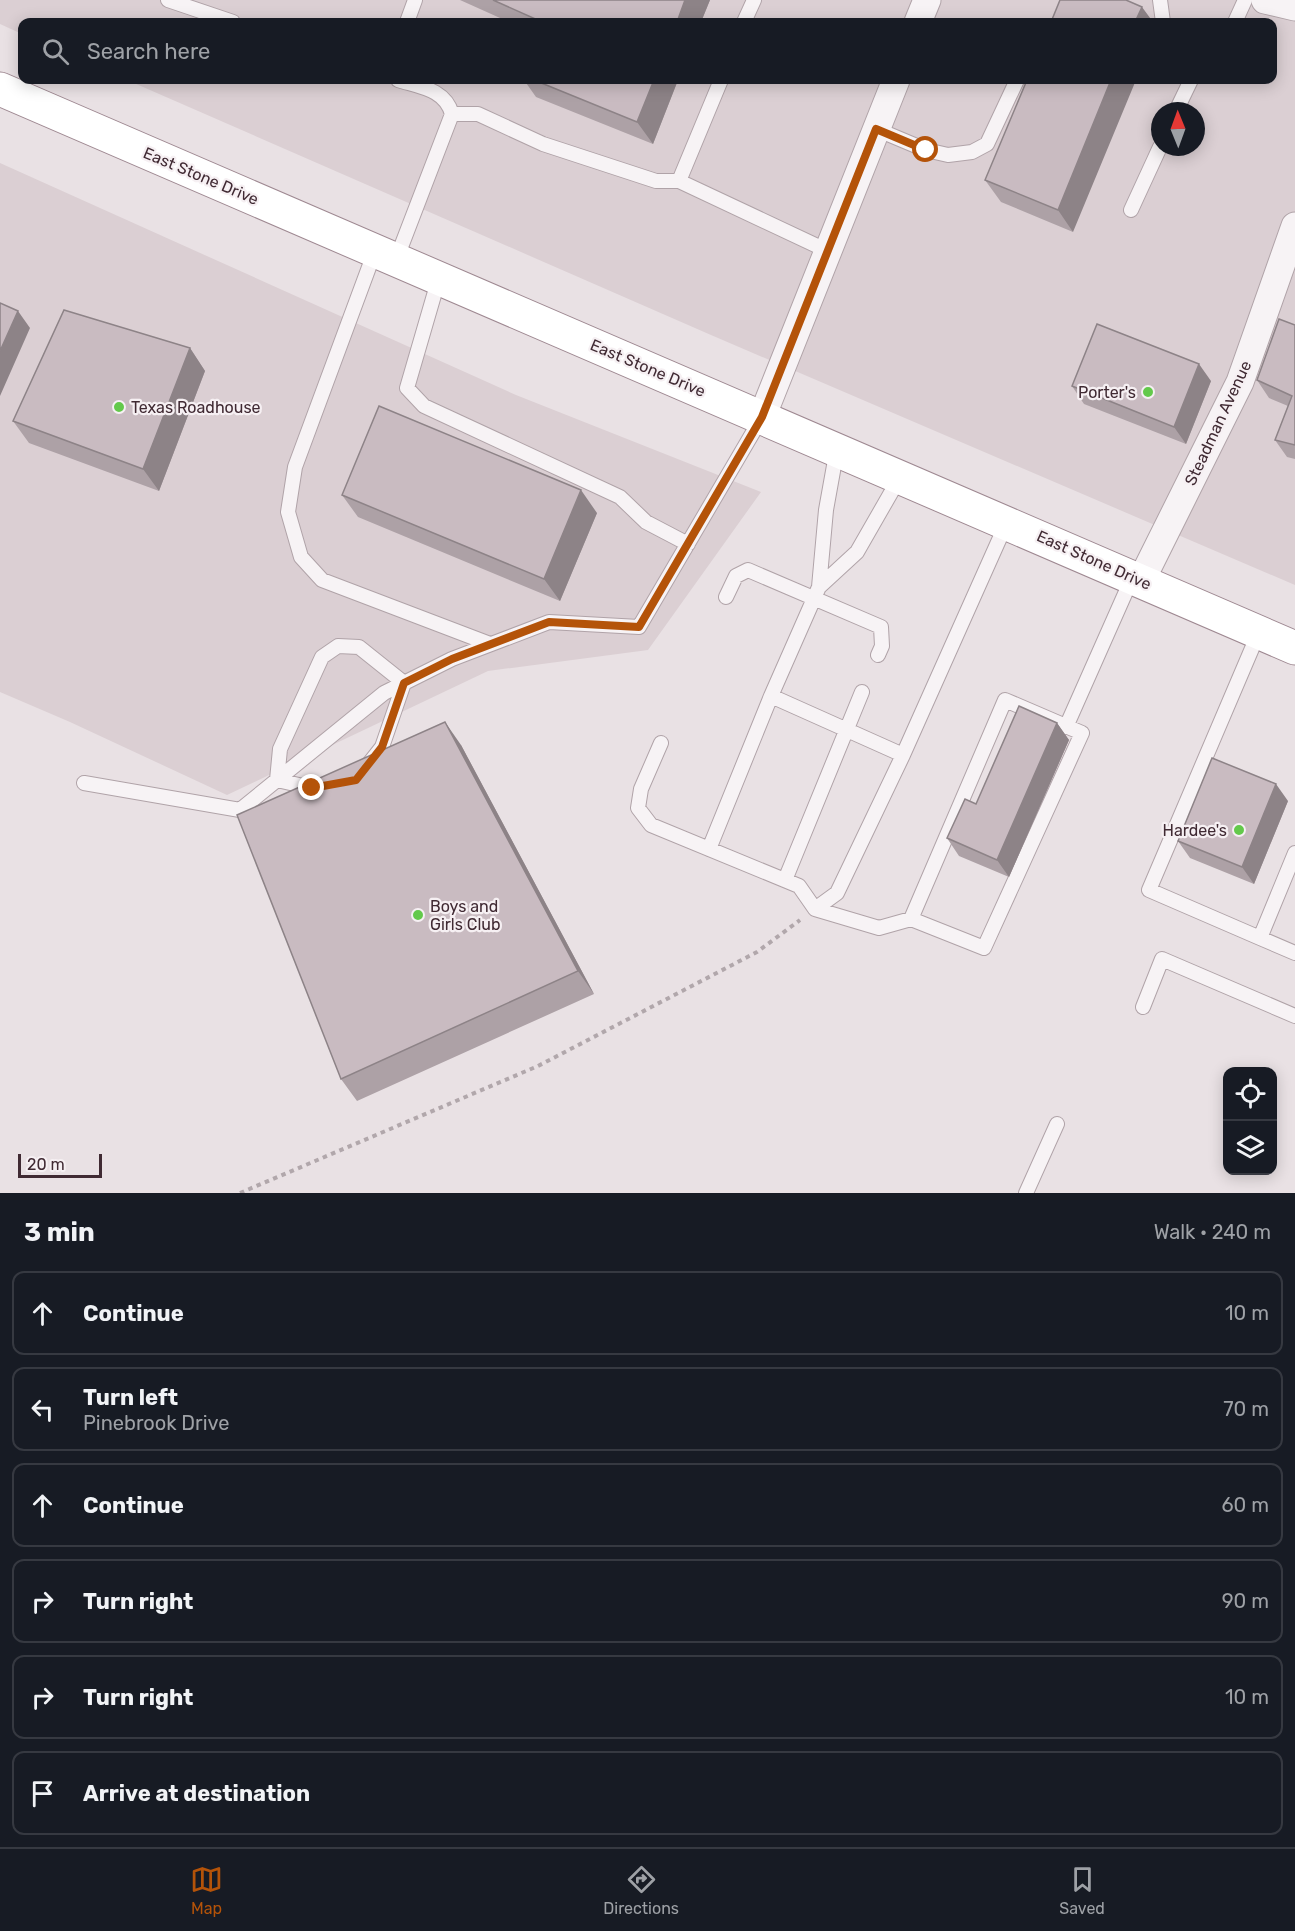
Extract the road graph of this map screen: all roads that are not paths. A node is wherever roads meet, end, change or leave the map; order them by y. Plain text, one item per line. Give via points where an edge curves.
1 (168, 0) edge
2 (415, 0) edge
3 (754, 0) edge
4 (927, 0) edge
5 (1160, 0) edge
6 (1245, 0) edge
7 (1265, 0) edge
8 (1295, 7) edge
9 (221, 18) edge
10 (408, 18) edge
11 (746, 18) edge
12 (920, 18) edge
13 (1162, 18) edge
14 (1237, 18) edge
15 (410, 84) edge
16 (719, 84) edge
17 (894, 84) edge
18 (1015, 84) edge
19 (1189, 84) edge
20 (0, 89) edge
21 (1180, 102) edge
22 (452, 114) junction
23 (876, 129) junction
24 (1156, 156) edge
25 (679, 181) junction
26 (1131, 210) dead end
27 (1295, 226) edge
28 (828, 251) junction
29 (385, 255) junction
30 (439, 278) junction
31 (762, 417) junction
32 (837, 449) junction
33 (900, 477) junction
34 (1006, 522) junction
35 (688, 544) junction
36 (1137, 579) junction
37 (817, 592) junction
38 (726, 597) dead end
39 (1259, 632) junction
40 (490, 644) junction
41 (1295, 648) edge
42 (878, 655) dead end
43 (404, 683) junction
44 (862, 692) dead end
45 (771, 696) junction
46 (1066, 727) junction
47 (847, 729) junction
48 (661, 743) dead end
49 (903, 755) junction
50 (277, 780) junction
51 (84, 783) dead end
52 (709, 849) junction
53 (1295, 853) edge
54 (785, 880) junction
55 (815, 909) junction
56 (911, 919) junction
57 (1260, 938) junction
58 (1295, 953) edge
59 (1143, 1006) dead end
60 (1295, 1016) edge
61 (1057, 1124) dead end
62 (1026, 1193) edge

1 - 9 lane
2 - 10 lane
3 - 11 lane
4 - 12 street
5 - 13 lane
6 - 14 lane
7 - 8 street
15 - 22 lane via 437,93 448,102
16 - 25 lane
17 - 23 street
18 - 23 lane via 987,144 972,152 948,155 926,150
19 - 21 lane
20 - 29 highway, East Stone Drive
22 - 25 lane via 478,114 554,148 656,181
22 - 29 lane
23 - 28 street
24 - 26 lane
25 - 28 lane
27 - 36 street, Steadman Avenue via 1240,382
28 - 31 street
29 - 30 highway, East Stone Drive
29 - 40 lane via 295,467 288,512 301,557 322,580
30 - 31 highway, East Stone Drive
30 - 35 lane via 407,388 424,406 620,497 646,522
31 - 32 highway, East Stone Drive
31 - 35 lane
32 - 33 highway, East Stone Drive
32 - 37 lane
33 - 34 highway, East Stone Drive
33 - 37 lane via 857,552
34 - 36 highway, East Stone Drive
34 - 49 lane
35 - 40 lane via 639,627 549,622
36 - 39 highway, East Stone Drive
36 - 46 lane
37 - 38 lane via 748,570 736,576
37 - 42 lane via 881,627 882,646
37 - 45 lane
39 - 41 highway, East Stone Drive
39 - 57 lane via 1149,891
40 - 43 lane
43 - 50 lane via 384,693
43 - 50 lane via 382,747 356,780 312,788
43 - 50 lane via 359,647 338,646 322,657 280,749
44 - 47 lane
45 - 47 lane
45 - 52 lane
46 - 56 lane via 1005,700
46 - 56 lane via 1082,733 984,948
47 - 49 lane
47 - 54 lane
48 - 52 lane via 641,789 638,808 651,825
49 - 55 lane via 837,893
50 - 51 lane via 240,810
52 - 54 lane
53 - 57 lane
54 - 55 lane via 799,886
55 - 56 lane via 879,928
57 - 58 lane
59 - 60 lane via 1162,959
61 - 62 lane

